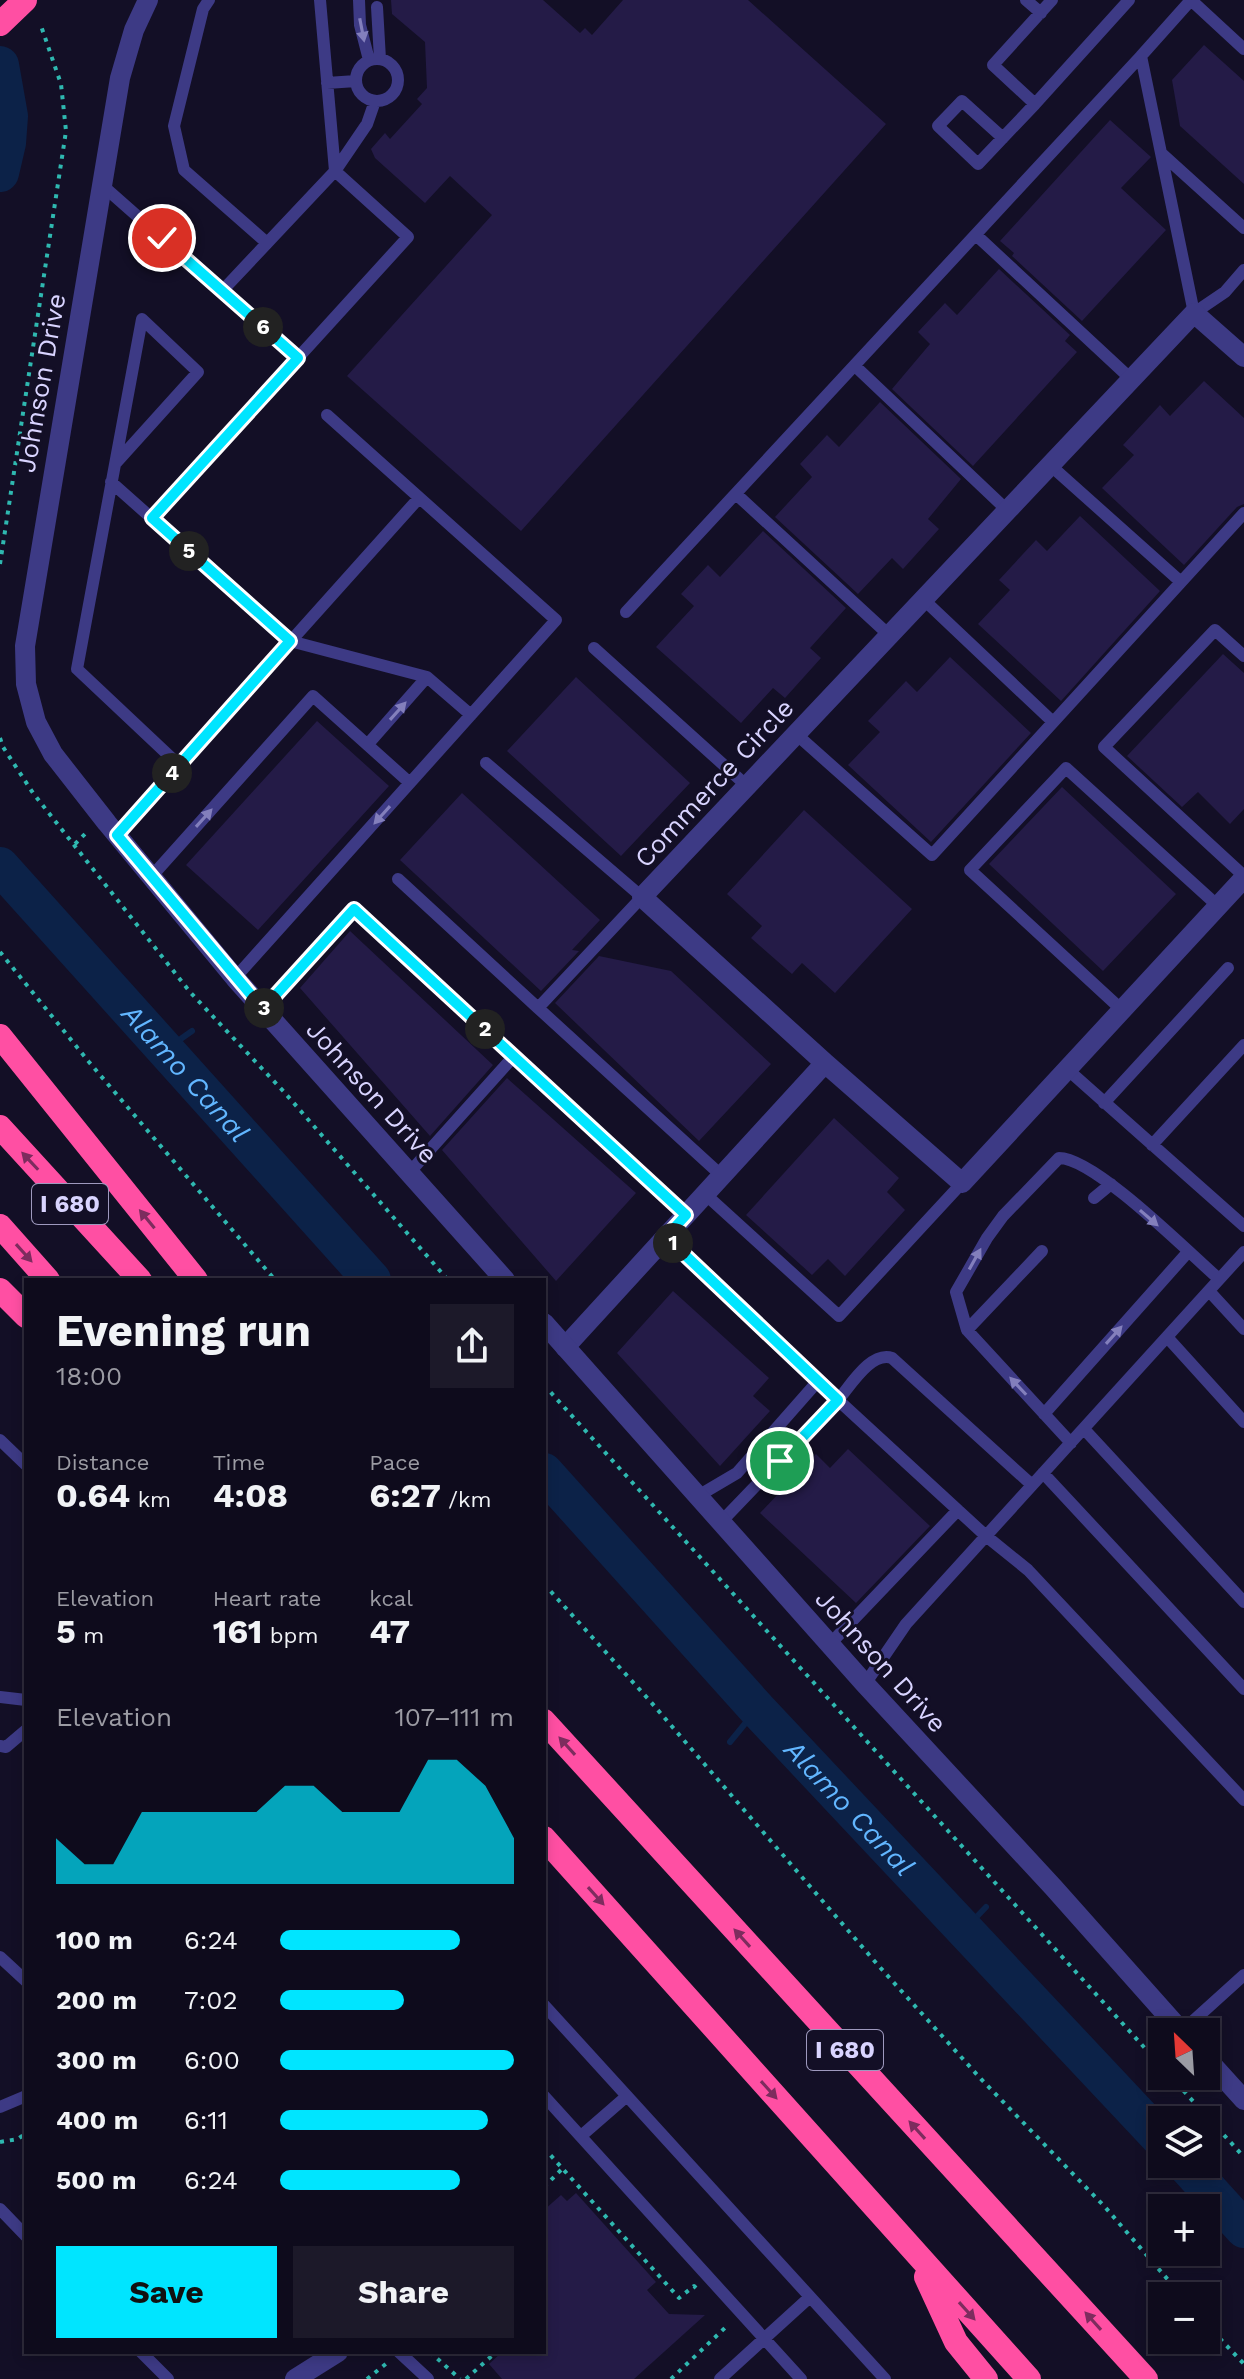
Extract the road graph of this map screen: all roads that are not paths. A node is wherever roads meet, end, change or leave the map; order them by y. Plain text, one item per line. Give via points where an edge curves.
1 (25, 0) edge
2 (148, 0) edge
3 (209, 0) edge
4 (320, 0) edge
5 (359, 0) edge
6 (1026, 0) edge
7 (1052, 0) edge
8 (1129, 0) edge
9 (377, 7) dead end
10 (1041, 13) junction
11 (0, 24) edge
12 (1244, 49) edge
13 (1141, 56) junction
14 (375, 60) junction
15 (356, 81) junction
16 (327, 83) junction
17 (375, 101) junction
18 (1035, 104) junction
19 (1003, 138) junction
20 (1161, 153) junction
21 (335, 171) junction
22 (102, 185) junction
23 (1244, 228) edge
24 (976, 235) junction
25 (267, 243) junction
26 (1244, 270) edge
27 (222, 291) junction
28 (1194, 313) junction
29 (1244, 357) edge
30 (298, 358) junction
31 (855, 366) junction
32 (1131, 379) junction
33 (327, 415) dead end
34 (115, 464) junction
35 (1050, 465) junction
36 (111, 482) junction
37 (736, 494) junction
38 (419, 498) junction
39 (1007, 510) junction
40 (1244, 513) edge
41 (152, 518) junction
42 (1181, 582) junction
43 (923, 599) junction
44 (626, 612) dead end
45 (889, 635) junction
46 (290, 641) junction
47 (594, 648) dead end
48 (1244, 656) edge
49 (427, 677) junction
50 (471, 715) junction
51 (1053, 722) junction
52 (796, 734) junction
53 (368, 744) junction
54 (486, 763) dead end
55 (179, 765) junction
56 (410, 783) junction
57 (747, 786) junction
58 (117, 835) junction
59 (152, 876) junction
60 (1244, 877) edge
61 (398, 879) dead end
62 (642, 897) junction
63 (1218, 906) junction
64 (1228, 968) dead end
65 (235, 978) junction
66 (538, 1008) junction
67 (263, 1009) junction
68 (1122, 1010) junction
69 (0, 1036) edge
70 (1244, 1045) edge
71 (514, 1056) junction
72 (825, 1063) junction
73 (1067, 1069) junction
74 (1104, 1103) junction
75 (0, 1127) edge
76 (1152, 1145) junction
77 (409, 1173) junction
78 (722, 1176) junction
79 (962, 1183) junction
80 (1111, 1184) junction
81 (705, 1194) junction
82 (1094, 1198) dead end
83 (686, 1215) junction
84 (0, 1226) edge
85 (1244, 1226) edge
86 (666, 1237) junction
87 (1042, 1251) dead end
88 (1188, 1252) junction
89 (1244, 1252) edge
90 (46, 1278) edge
91 (138, 1278) edge
92 (194, 1278) edge
93 (503, 1278) edge
94 (1219, 1279) junction
95 (0, 1290) edge
96 (1209, 1291) junction
97 (24, 1314) edge
98 (546, 1325) edge
99 (1244, 1329) edge
100 (967, 1330) junction
101 (1167, 1337) junction
102 (565, 1347) junction
103 (818, 1381) junction
104 (838, 1400) junction
105 (1044, 1414) junction
106 (1244, 1422) edge
107 (1084, 1429) junction
108 (0, 1440) edge
109 (1071, 1443) junction
110 (24, 1463) edge
111 (1043, 1473) junction
112 (1032, 1485) junction
113 (698, 1496) junction
114 (958, 1510) junction
115 (721, 1522) junction
116 (986, 1536) junction
117 (1244, 1602) edge
118 (830, 1644) junction
119 (865, 1684) junction
120 (1244, 1689) edge
121 (0, 1697) edge
122 (24, 1700) edge
123 (546, 1723) edge
124 (24, 1732) edge
125 (0, 1746) edge
126 (1244, 1800) edge
127 (546, 1840) edge
128 (0, 1957) edge
129 (1244, 1975) edge
130 (24, 1979) edge
131 (546, 2007) edge
132 (1170, 2018) edge
133 (1197, 2018) edge
134 (1220, 2073) edge
135 (627, 2096) junction
136 (24, 2097) edge
137 (546, 2098) edge
138 (1244, 2100) edge
139 (0, 2107) edge
140 (581, 2136) junction
141 (0, 2209) edge
142 (24, 2234) edge
143 (914, 2254) junction
144 (810, 2297) junction
145 (765, 2338) junction
146 (143, 2354) edge
147 (335, 2354) edge
148 (401, 2354) edge
149 (168, 2379) edge
150 (295, 2379) edge
151 (428, 2379) edge
152 (720, 2379) edge
153 (801, 2379) edge
154 (885, 2379) edge
155 (986, 2379) edge
156 (1029, 2379) edge
157 (1146, 2379) edge

1 - 11 highway, bridge
2 - 22 street, Johnson Drive via 120,78
3 - 25 lane via 174,126 184,170
4 - 16 lane
5 -> 14 lane via 360,25
6 - 10 lane
7 - 10 lane
8 - 18 lane
9 - 14 lane
10 - 18 lane via 993,65
12 - 13 lane via 1191,0
13 - 20 lane
13 - 24 lane
14 - 15 lane via 359,69
14 - 17 lane via 395,68 399,82 393,95
15 - 16 lane
15 - 17 lane via 361,94
16 - 21 lane
17 - 21 lane via 367,124
18 - 19 lane
19 - 19 lane via 978,164 938,126 962,101
20 - 23 lane
20 - 28 lane
21 - 25 lane
21 - 30 lane via 408,237
22 - 27 lane
22 - 58 street, Johnson Drive via 25,646 26,684 36,722 53,754
24 - 31 lane
24 - 32 lane
25 - 27 lane
26 - 28 lane via 1225,292
27 - 30 lane
28 - 29 street
28 - 32 street, Commerce Circle
30 - 41 lane
31 - 37 lane
31 - 39 lane
32 - 35 street, Commerce Circle
33 - 38 lane
34 - 34 lane via 117,450 142,319 198,372
34 - 36 lane
35 - 39 street, Commerce Circle
35 - 42 lane
36 - 41 lane
36 - 55 lane via 77,669
37 - 44 lane
37 - 45 lane
38 - 46 lane
38 - 50 lane via 556,620
39 - 43 street, Commerce Circle
40 - 42 lane
41 - 46 lane
42 - 51 lane
43 - 45 street, Commerce Circle
43 - 51 lane
45 - 52 street, Commerce Circle
46 - 49 lane
46 - 55 lane
47 - 57 lane
48 - 60 lane via 1215,630 1104,747
49 - 50 lane
53 -> 49 lane
50 - 56 lane
51 - 52 lane via 932,855
52 - 57 street, Commerce Circle
53 - 56 lane
59 -> 53 lane via 313,696
54 - 62 lane
55 - 58 lane
56 -> 65 lane
57 - 62 street, Commerce Circle
58 - 59 street, Johnson Drive
59 - 65 street, Johnson Drive
60 - 63 street
61 - 66 lane
62 - 66 lane
62 - 72 street, Commerce Circle
63 - 68 street
63 - 68 lane via 1066,768 970,870
64 - 74 lane
65 - 67 street, Johnson Drive
66 - 78 lane
67 - 71 lane via 354,909
67 - 77 street, Johnson Drive
68 - 73 street
92 -> 69 highway
70 - 76 lane
71 - 77 lane
71 - 83 lane
72 - 78 street
72 - 79 street, Commerce Circle
73 - 74 lane
73 - 79 street
74 - 76 lane
91 -> 75 highway, I 680
76 - 85 lane
77 - 93 street, Johnson Drive
78 - 81 street
79 - 81 lane via 839,1316
80 - 82 lane
80 -> 88 lane
100 -> 80 lane via 956,1292 1003,1216 1059,1158 1068,1158
81 - 83 street
83 - 86 street
84 -> 90 highway, I 680
86 - 102 street
86 - 103 lane
87 - 100 lane
88 - 94 lane
105 -> 88 lane
89 - 94 lane
94 - 96 lane
95 - 97 highway
96 - 99 lane
96 - 101 lane
98 - 102 street, Johnson Drive
105 -> 100 lane
101 - 106 lane
101 - 107 lane
102 - 113 street, Johnson Drive
103 - 104 lane
103 - 113 lane via 737,1473
104 - 112 lane via 874,1359 892,1358
104 - 114 lane
104 - 115 lane
105 - 109 lane
107 - 109 lane
107 - 117 lane
108 - 110 lane
109 - 111 lane
111 - 112 lane
111 - 120 lane
112 - 116 lane
113 - 115 street, Johnson Drive
114 - 116 lane
114 - 118 lane
115 - 118 street, Johnson Drive
116 - 119 lane via 906,1624
116 - 126 lane via 1028,1570
118 - 119 street, Johnson Drive
119 - 132 street, Johnson Drive
121 - 122 lane
157 -> 123 highway, I 680
124 - 125 lane
127 -> 143 highway
128 - 130 lane
129 - 133 lane
131 - 135 lane
134 - 138 street
135 - 140 lane
135 - 144 lane
136 - 139 lane
137 - 140 lane
140 - 145 lane
141 - 142 lane
143 - 155 highway via 956,2342
143 -> 156 highway
144 - 145 lane
144 - 154 lane
145 - 152 lane
145 - 153 lane
146 - 149 lane
147 - 150 street
148 - 151 lane

